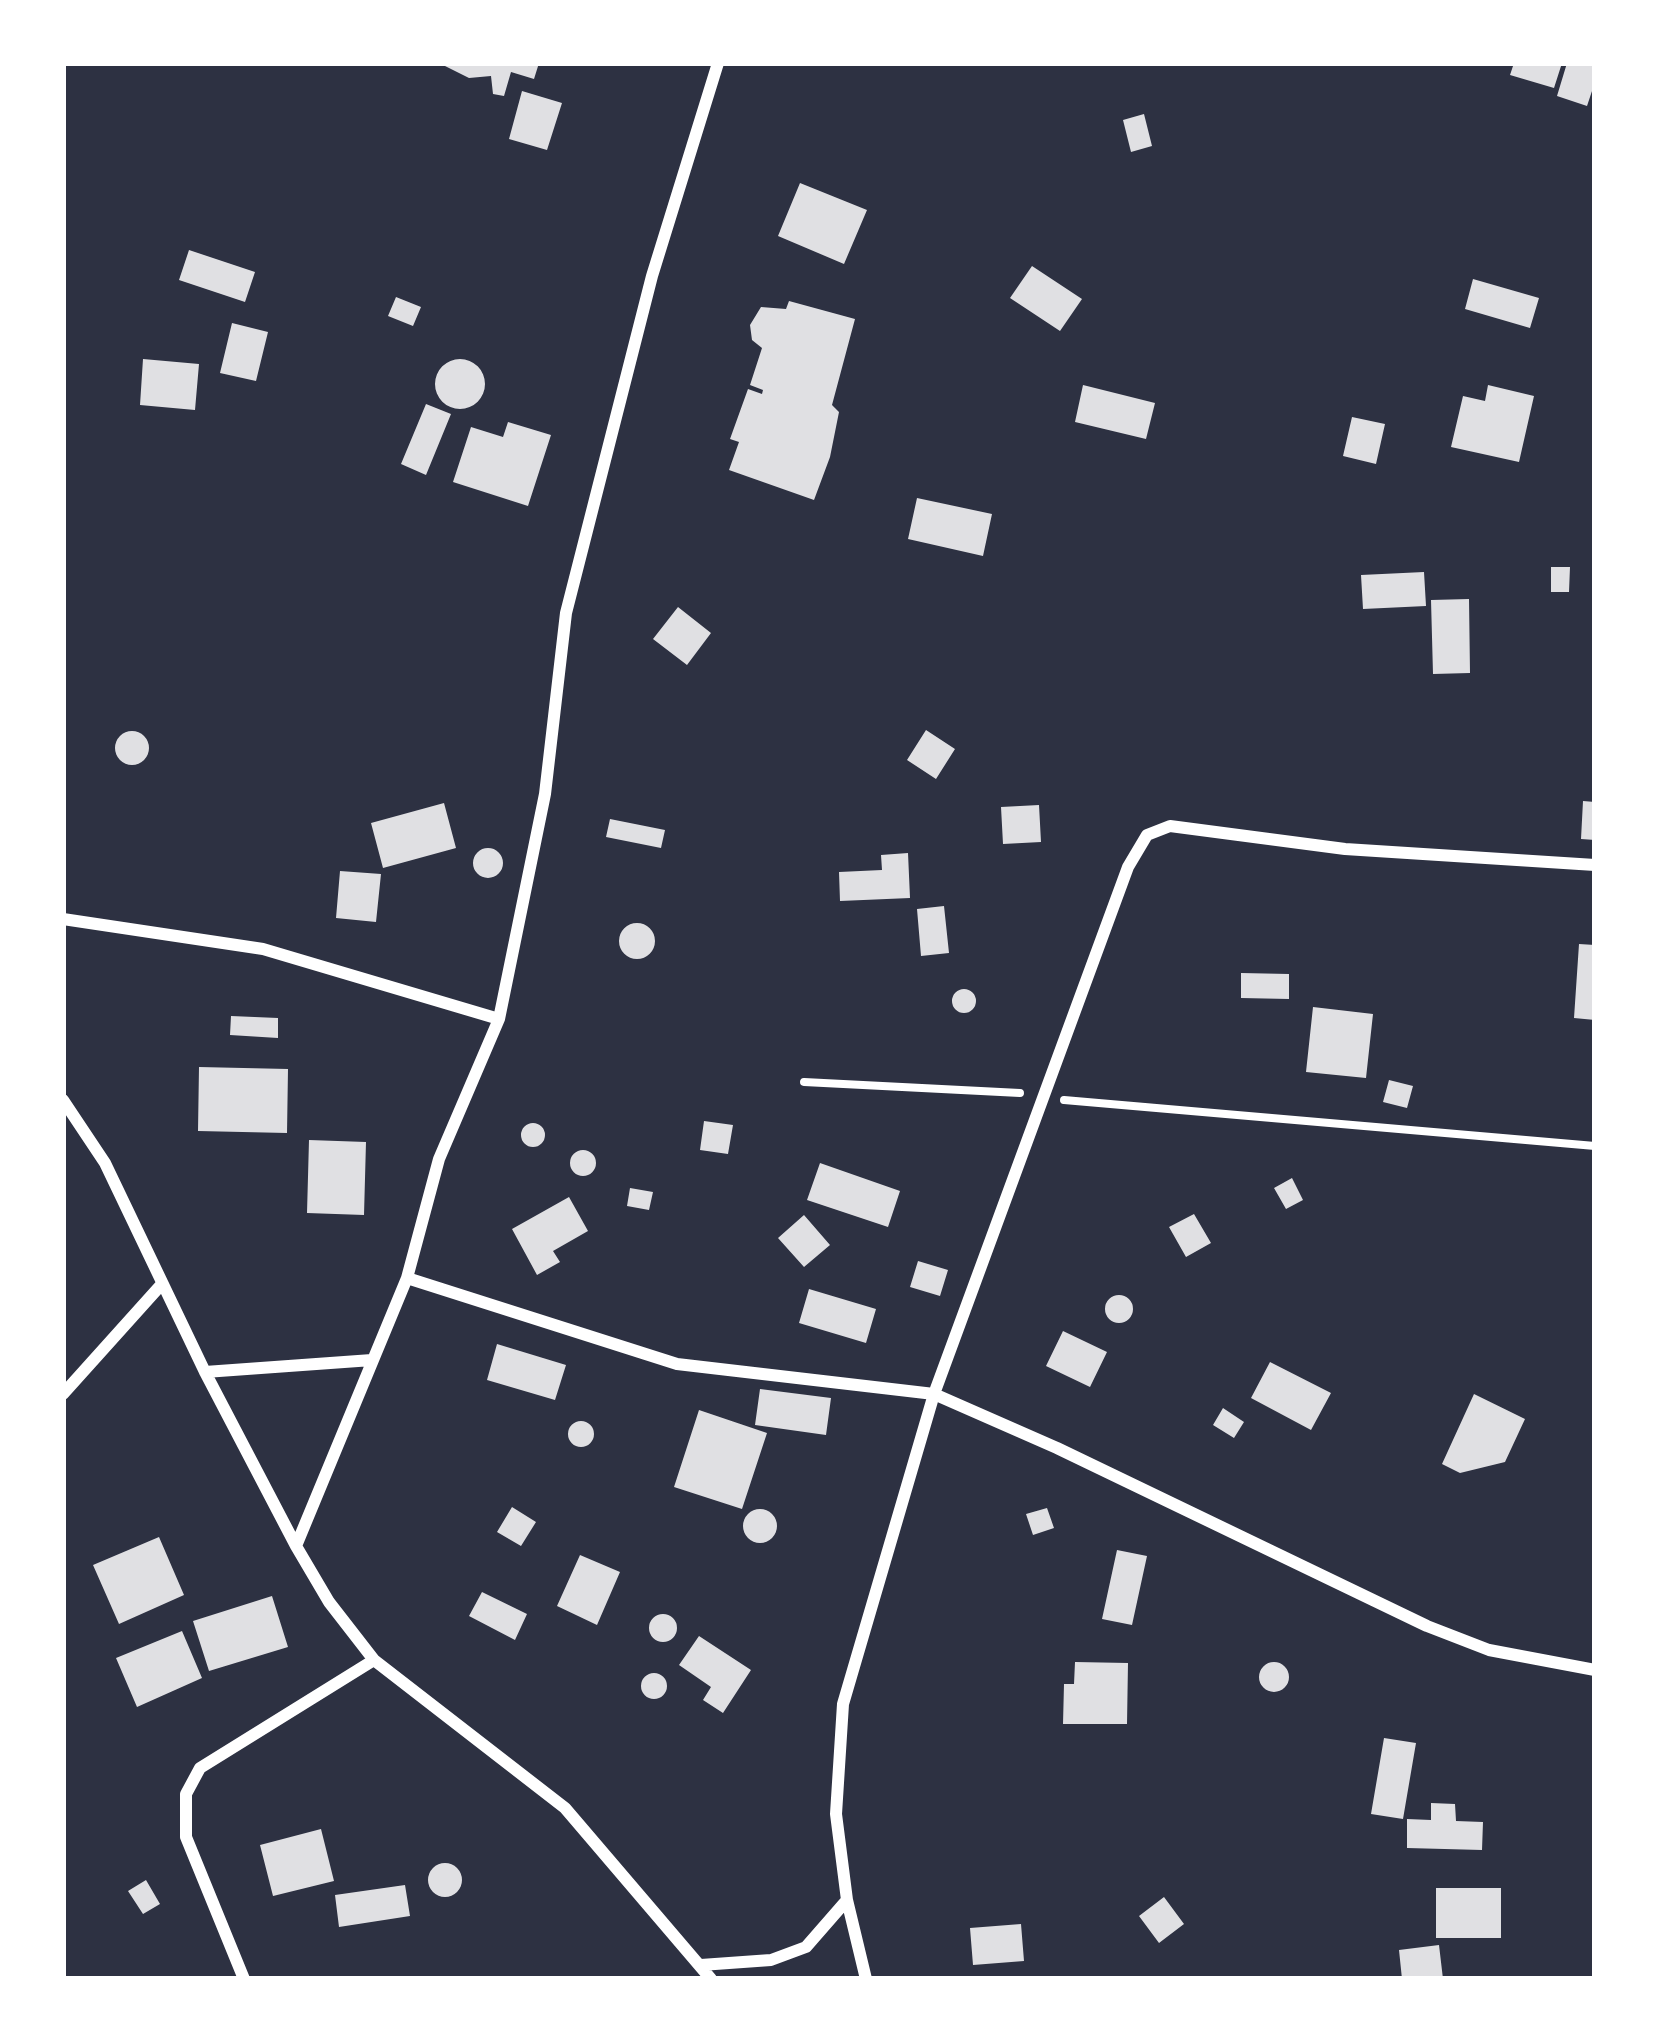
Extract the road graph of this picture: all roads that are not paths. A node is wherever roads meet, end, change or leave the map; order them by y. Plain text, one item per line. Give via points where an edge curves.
1 (718, 63) edge
2 (1595, 865) edge
3 (63, 919) edge
4 (499, 1019) junction
5 (63, 1100) edge
6 (407, 1278) junction
7 (160, 1285) junction
8 (372, 1360) junction
9 (205, 1372) junction
10 (63, 1394) edge
11 (934, 1394) junction
12 (296, 1546) junction
13 (374, 1660) junction
14 (1595, 1670) edge
15 (847, 1900) junction
16 (701, 1965) junction
17 (244, 1979) edge
18 (711, 1979) edge
19 (866, 1979) edge

1 - 4 street via 652,276 566,613 545,794
2 - 11 street via 1345,849 1171,826 1147,835 1128,867
3 - 4 street via 263,949
4 - 6 street via 439,1159
5 - 7 street via 105,1163
6 - 8 street
6 - 11 street via 677,1364
7 - 9 street
7 - 10 street
8 - 9 street
8 - 12 street
9 - 12 street
11 - 14 street via 1427,1626 1489,1650
11 - 15 street via 843,1704 836,1814
12 - 13 street
13 - 16 street via 565,1808
13 - 17 street via 200,1768 186,1794 186,1837
15 - 16 street via 806,1947 771,1960
15 - 19 street
16 - 18 street

